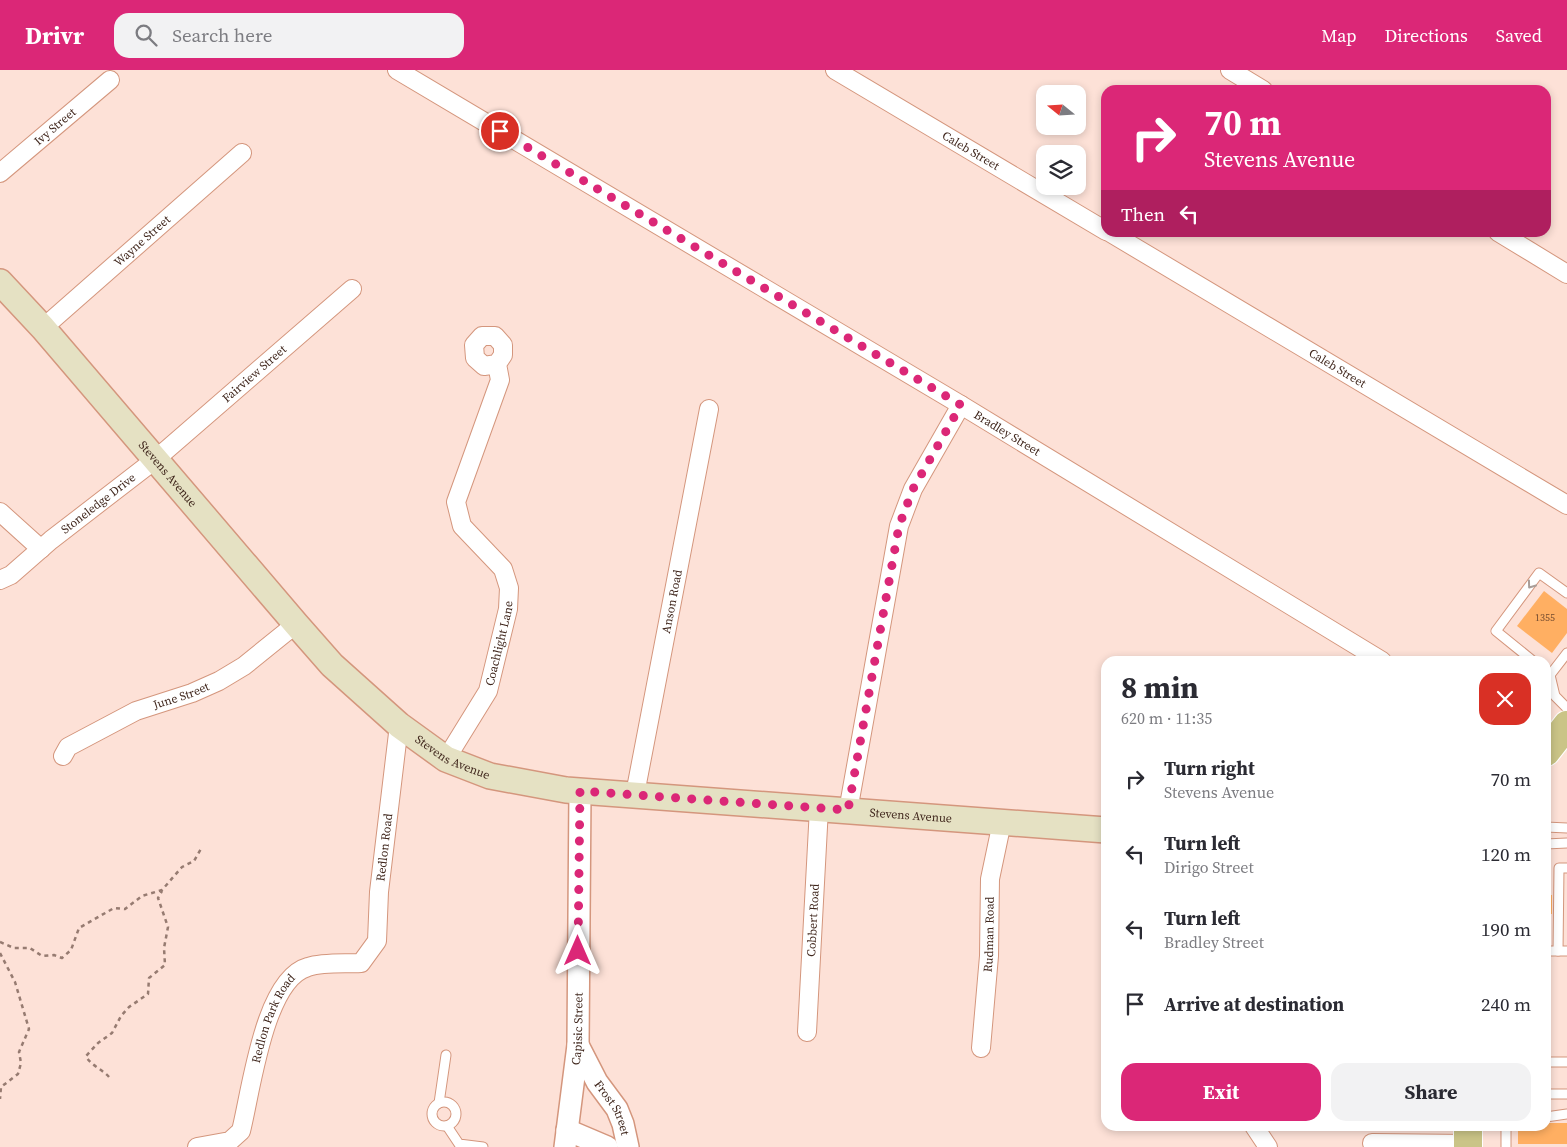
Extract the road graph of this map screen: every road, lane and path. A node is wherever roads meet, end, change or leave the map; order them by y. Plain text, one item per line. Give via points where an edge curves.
1 (397, 70) edge
2 (835, 70) edge
3 (1230, 70) edge
4 (110, 80) dead end
5 (1255, 85) edge
6 (242, 153) dead end
7 (0, 173) edge
8 (1101, 228) edge
9 (1116, 237) edge
10 (1506, 237) edge
11 (1567, 274) edge
12 (0, 282) edge
13 (352, 289) dead end
14 (43, 328) junction
15 (497, 364) dead end
16 (961, 405) junction
17 (709, 409) dead end
18 (156, 459) junction
19 (1567, 505) edge
20 (0, 512) edge
21 (41, 549) junction
22 (0, 580) edge
23 (1567, 594) edge
24 (296, 624) junction
25 (1567, 653) edge
26 (1374, 656) edge
27 (1527, 656) edge
28 (1551, 670) edge
29 (1551, 683) edge
30 (1567, 708) edge
31 (399, 725) junction
32 (1567, 725) edge
33 (1551, 746) edge
34 (63, 756) dead end
35 (446, 759) junction
36 (580, 791) junction
37 (635, 794) junction
38 (819, 808) junction
39 (848, 810) junction
40 (1002, 822) junction
41 (1551, 827) edge
42 (1567, 828) edge
43 (1101, 830) edge
44 (1567, 843) edge
45 (1551, 844) edge
46 (202, 847) dead end
47 (1563, 868) edge
48 (162, 890) junction
49 (0, 942) edge
50 (1562, 951) edge
51 (0, 953) edge
52 (361, 963) joint
53 (807, 1032) dead end
54 (578, 1045) junction
55 (981, 1048) dead end
56 (446, 1055) dead end
57 (1551, 1062) edge
58 (1567, 1062) edge
59 (109, 1077) dead end
60 (1551, 1094) edge
61 (1567, 1094) edge
62 (0, 1099) edge
63 (439, 1103) junction
64 (1567, 1114) edge
65 (1551, 1117) edge
66 (447, 1126) junction
67 (1257, 1131) edge
68 (1506, 1131) edge
69 (566, 1138) edge
70 (241, 1139) edge
71 (1468, 1139) edge
72 (1372, 1143) dead end
73 (197, 1147) edge
74 (483, 1147) edge
75 (607, 1147) edge
76 (628, 1147) edge
77 (1268, 1147) edge
78 (1506, 1147) edge

1 - 16 street, Bradley Street
2 - 8 street, Caleb Street
3 - 5 street
4 - 7 street, Ivy Street
6 - 14 street, Wayne Street
9 - 19 street, Caleb Street
10 - 11 street
12 - 14 main road, Stevens Avenue
13 - 18 street, Fairview Street
14 - 18 main road, Stevens Avenue
15 - 35 street, Coachlight Lane via 501,376 499,383 456,502 462,526 503,569 509,588 508,608 488,691
16 - 26 street, Bradley Street
16 - 39 street via 913,489 899,526
17 - 37 street, Anson Road
18 - 21 street, Stoneledge Drive
18 - 24 main road, Stevens Avenue
20 - 21 street
21 - 22 street, Stoneledge Drive via 11,575
23 -> 27 lane via 1539,573 1496,631
24 - 31 main road, Stevens Avenue via 332,665
24 - 34 street, June Street via 219,682 136,711 68,747
25 - 28 lane
29 - 30 lane via 1555,696
31 - 35 main road, Stevens Avenue
31 - 52 street, Redlon Road via 376,940
32 - 33 main road
35 - 36 main road, Stevens Avenue via 490,776
36 - 37 main road, Stevens Avenue
36 - 54 street, Capisic Street
37 - 38 main road, Stevens Avenue
38 - 39 main road, Stevens Avenue
38 - 53 street, Cobbert Road
39 - 40 main road, Stevens Avenue
40 - 43 main road, Stevens Avenue
40 - 55 street, Rudman Road via 990,879 989,956
41 - 42 lane
44 - 45 lane
46 - 48 path via 194,861 182,868
47 - 50 lane
48 - 49 path via 142,896 125,909 114,908 79,928 71,950 62,958 42,956 30,948 14,948
48 - 59 path via 158,898 168,927 165,965 149,978 148,994 129,1007 112,1033 86,1056 88,1062
51 - 62 path via 15,982 29,1029 19,1052 18,1074 0,1087
52 - 70 street, Redlon Park Road via 306,967 283,985 263,1033
54 - 69 street, Capisic Street
54 - 76 street, Frost Street via 597,1082 616,1109
56 - 63 lane
57 - 58 lane
60 - 61 lane
63 - 66 lane via 433,1109 432,1117 440,1125
63 - 66 lane via 451,1104 456,1110 454,1121
64 - 65 lane
66 - 74 lane via 459,1144
67 - 77 street
68 - 78 lane
69 - 75 street, Frost Street
70 - 73 street, Redlon Park Road
71 - 72 street

